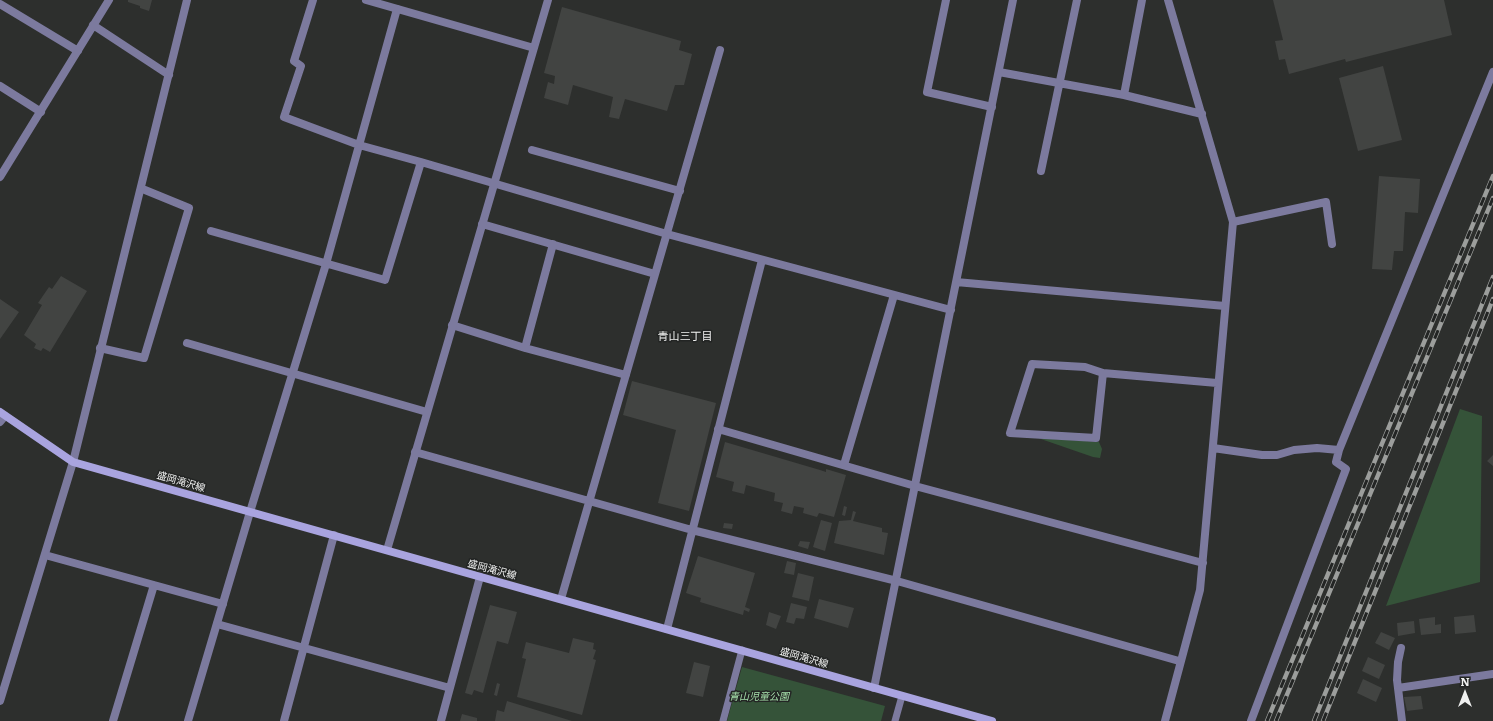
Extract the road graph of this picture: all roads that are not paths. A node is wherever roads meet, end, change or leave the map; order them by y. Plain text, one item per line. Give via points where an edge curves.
1 (109, 0) edge
2 (187, 0) edge
3 (313, 0) edge
4 (366, 0) edge
5 (548, 0) edge
6 (946, 0) edge
7 (1013, 0) edge
8 (1077, 0) edge
9 (1142, 0) edge
10 (1168, 0) edge
11 (0, 4) edge
12 (397, 9) junction
13 (93, 25) junction
14 (534, 48) junction
15 (720, 50) dead end
16 (78, 51) junction
17 (998, 72) junction
18 (1493, 72) edge
19 (168, 75) junction
20 (1060, 83) junction
21 (0, 86) edge
22 (1124, 95) junction
23 (992, 107) junction
24 (41, 112) junction
25 (1202, 114) junction
26 (359, 145) junction
27 (532, 150) dead end
28 (420, 162) junction
29 (1041, 171) dead end
30 (0, 177) edge
31 (494, 184) junction
32 (145, 190) dead end
33 (680, 191) junction
34 (1233, 222) junction
35 (482, 224) junction
36 (211, 231) dead end
37 (667, 234) junction
38 (554, 244) junction
39 (1332, 244) dead end
40 (762, 260) junction
41 (326, 264) junction
42 (656, 274) junction
43 (956, 282) junction
44 (894, 295) junction
45 (1225, 306) junction
46 (951, 310) junction
47 (452, 325) junction
48 (187, 343) dead end
49 (100, 348) junction
50 (525, 348) junction
51 (292, 373) junction
52 (1103, 373) junction
53 (626, 375) junction
54 (1217, 383) junction
55 (427, 412) junction
56 (2, 416) edge
57 (718, 429) junction
58 (1212, 448) junction
59 (1340, 450) junction
60 (415, 452) junction
61 (73, 462) junction
62 (844, 465) junction
63 (915, 486) junction
64 (590, 501) junction
65 (250, 512) junction
66 (692, 530) junction
67 (334, 535) junction
68 (386, 550) junction
69 (45, 555) junction
70 (1202, 563) junction
71 (480, 577) junction
72 (897, 581) junction
73 (154, 586) junction
74 (561, 599) junction
75 (223, 604) junction
76 (217, 624) junction
77 (667, 629) junction
78 (303, 648) junction
79 (1401, 648) dead end
80 (742, 650) junction
81 (1180, 661) junction
82 (1493, 674) edge
83 (450, 688) junction
84 (874, 688) junction
85 (1398, 688) junction
86 (902, 696) junction
87 (0, 701) edge
88 (113, 721) edge
89 (188, 721) edge
90 (284, 721) edge
91 (441, 721) edge
92 (722, 721) edge
93 (895, 721) edge
94 (992, 721) edge
95 (1165, 721) edge
96 (1251, 721) edge
97 (1402, 721) edge

1 - 13 street
2 - 19 street
3 - 26 street via 294,61 301,66 284,117
4 - 12 street
5 - 14 street
6 - 23 street via 927,92
7 - 17 street
8 - 20 street
9 - 22 street
10 - 25 street
11 - 16 street
12 - 14 street
12 - 26 street
13 - 16 street
13 - 19 street
14 - 31 street
15 - 33 street
16 - 24 street
17 - 20 street
17 - 23 street
18 - 59 street
19 - 49 street
20 - 22 street
20 - 29 street
21 - 24 street
22 - 25 street
23 - 43 street
24 - 30 street
25 - 34 street
26 - 28 street
26 - 41 street
27 - 33 street
28 - 31 street
28 - 41 street via 385,280
31 - 35 street
31 - 37 street
32 - 49 street via 189,208 144,358
33 - 37 street
34 - 39 street via 1326,202
34 - 45 street
35 - 38 street
35 - 47 street
36 - 41 street
37 - 40 street
37 - 42 street
38 - 42 street
38 - 50 street
40 - 44 street
40 - 57 street
41 - 51 street
42 - 53 street
43 - 45 street
43 - 46 street
44 - 46 street
44 - 62 street
45 - 54 street
46 - 63 street
47 - 50 street
47 - 55 street
48 - 51 street
49 - 61 street
50 - 53 street
51 - 55 street
51 - 65 street
52 - 52 street via 1096,438 1010,433 1032,364 1085,367
52 - 54 street
53 - 64 street
54 - 58 street
55 - 60 street
56 - 61 main road, 盛岡滝沢線
57 - 62 street
57 - 66 street
58 - 59 street via 1262,455 1317,448
58 - 70 street
59 - 96 street via 1336,462 1346,469
60 - 64 street
60 - 68 street
61 - 65 main road, 盛岡滝沢線
61 - 69 street
62 - 63 street
63 - 70 street
63 - 72 street
64 - 66 street
64 - 74 street
65 - 67 main road, 盛岡滝沢線
65 - 75 street
66 - 72 street
66 - 77 street
67 - 68 main road, 盛岡滝沢線
67 - 78 street
68 - 71 main road, 盛岡滝沢線
69 - 73 street
69 - 87 street
70 - 81 street via 1200,590
71 - 74 main road, 盛岡滝沢線
71 - 83 street
72 - 81 street
72 - 84 street
73 - 75 street
73 - 88 street
74 - 77 main road, 盛岡滝沢線
75 - 76 street
76 - 78 street
76 - 89 street
77 - 80 main road, 盛岡滝沢線
78 - 83 street
78 - 90 street
79 - 85 street
80 - 84 main road, 盛岡滝沢線
80 - 92 lane
81 - 95 street
82 - 85 street
83 - 91 street
84 - 86 main road, 盛岡滝沢線
85 - 97 street
86 - 93 lane
86 - 94 main road, 盛岡滝沢線

